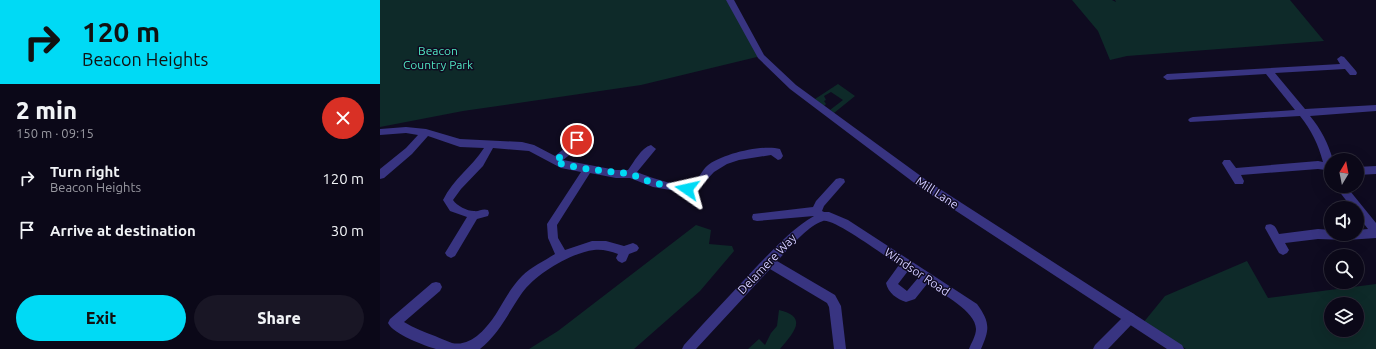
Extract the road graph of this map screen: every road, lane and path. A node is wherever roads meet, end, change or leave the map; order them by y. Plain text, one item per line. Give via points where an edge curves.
1 (730, 0) edge
2 (1341, 59) dead end
3 (1347, 66) junction
4 (1268, 71) junction
5 (1354, 72) dead end
6 (1167, 77) dead end
7 (1376, 103) edge
8 (1303, 113) junction
9 (1193, 120) dead end
10 (380, 132) edge
11 (426, 132) junction
12 (587, 133) dead end
13 (491, 144) junction
14 (652, 149) dead end
15 (779, 152) dead end
16 (1326, 153) edge
17 (555, 161) junction
18 (1227, 163) dead end
19 (1324, 167) edge
20 (588, 169) junction
21 (1376, 170) edge
22 (1364, 171) edge
23 (385, 174) edge
24 (631, 174) junction
25 (840, 182) dead end
26 (1345, 193) edge
27 (819, 214) junction
28 (757, 217) dead end
29 (1270, 228) dead end
30 (1376, 232) edge
31 (1277, 239) junction
32 (1284, 250) dead end
33 (450, 251) dead end
34 (626, 252) dead end
35 (562, 256) junction
36 (769, 262) junction
37 (906, 265) junction
38 (925, 278) junction
39 (437, 288) dead end
40 (1130, 318) junction
41 (461, 349) edge
42 (464, 349) edge
43 (688, 349) edge
44 (840, 349) edge
45 (975, 349) edge
46 (1099, 349) edge
47 (1178, 349) edge

1 - 40 street, Mill Lane via 761,56 792,87 925,186
2 - 3 street
3 - 4 street
3 - 5 street
4 - 6 street
4 - 8 street
7 - 8 street
8 - 9 street
8 - 16 street via 1321,137
10 - 11 street
11 - 13 street via 460,143
11 - 23 street
12 - 17 street
13 - 17 street via 531,148
13 - 33 street via 476,167 452,190 448,200 456,211 479,215
14 - 24 street via 640,160
15 - 24 street via 749,155 719,163 710,169 698,185 687,189 653,183
17 - 20 street
18 - 19 street via 1236,176 1318,165
20 - 24 street
20 - 35 street via 552,224 553,238
21 - 22 street
25 - 27 street, Delamere Way via 820,204
26 - 30 street
27 - 28 street
27 - 36 street, Delamere Way
27 - 37 street, Windsor Road via 844,223
29 - 31 street
30 - 31 street via 1318,234
31 - 32 street
34 - 35 street via 596,244
35 - 42 street via 527,278 492,330 483,340
36 - 43 street, Delamere Way
36 - 44 street via 831,299 835,306
37 - 38 street, Windsor Road
37 - 38 street via 892,284 892,288 899,294 906,297 911,295
38 - 45 street, Windsor Road via 973,308 982,320 982,334
39 - 41 street via 391,323 409,332
40 - 46 street
40 - 47 street, Mill Lane

